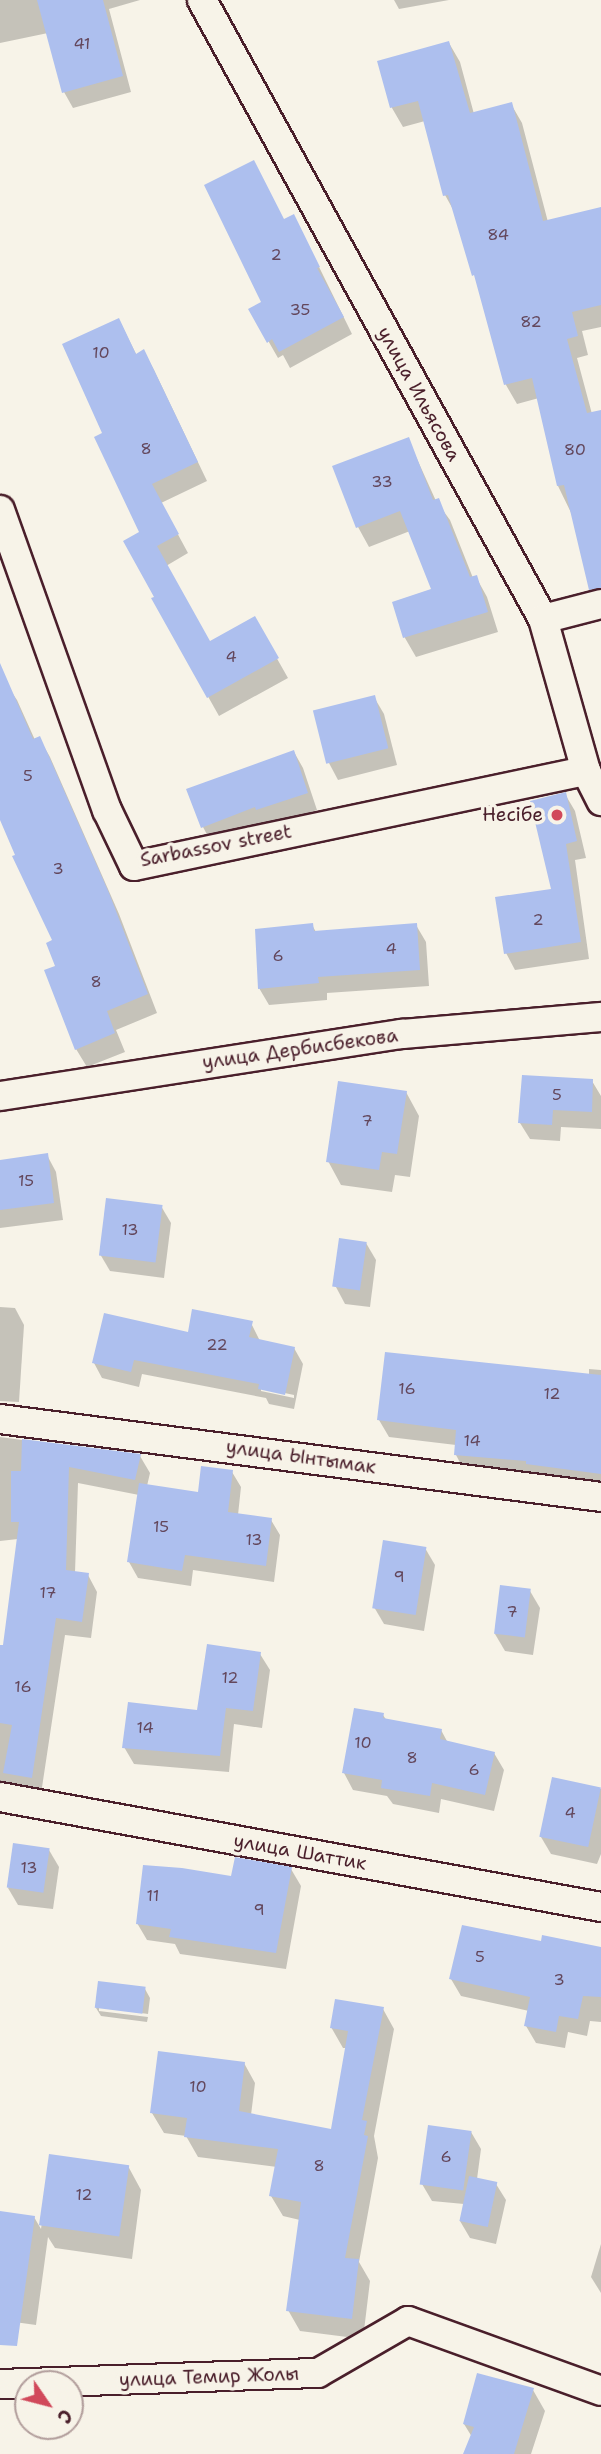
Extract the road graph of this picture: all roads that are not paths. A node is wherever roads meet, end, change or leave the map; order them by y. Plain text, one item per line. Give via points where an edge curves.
1 (202, 0) edge
2 (0, 510) edge
3 (601, 604) edge
4 (543, 619) junction
5 (586, 771) junction
6 (601, 802) edge
7 (601, 1017) edge
8 (0, 1096) edge
9 (0, 1419) edge
10 (601, 1497) edge
11 (0, 1797) edge
12 (601, 1907) edge
13 (0, 2384) edge
14 (601, 2391) edge

1 - 4 street, улица Ильясова
2 - 5 street, Sarbassov street via 107,810 135,866
3 - 4 street
4 - 5 street, улица Ильясова
5 - 6 street, улица Ильясова
7 - 8 street, улица Дербисбекова via 402,1034
9 - 10 street, улица Ынтымак
11 - 12 street, улица Шаттик
13 - 14 street, улица Темир Жолы via 318,2373 408,2321

